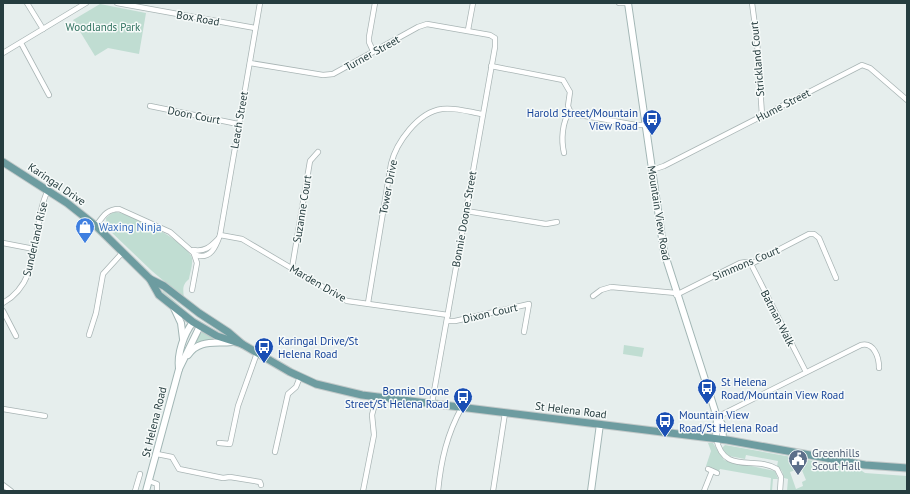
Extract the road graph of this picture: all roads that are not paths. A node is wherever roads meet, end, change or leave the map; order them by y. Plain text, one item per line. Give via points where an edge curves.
1 (27, 3) edge
2 (86, 3) edge
3 (117, 3) edge
4 (260, 3) edge
5 (375, 3) edge
6 (473, 3) edge
7 (619, 3) edge
8 (628, 3) edge
9 (752, 3) edge
10 (255, 28) junction
11 (43, 29) junction
12 (468, 30) junction
13 (493, 36) joint
14 (21, 43) junction
15 (373, 52) junction
16 (3, 53) edge
17 (250, 63) junction
18 (491, 66) junction
19 (49, 95) dead end
20 (907, 100) edge
21 (150, 106) dead end
22 (570, 111) junction
23 (482, 114) junction
24 (762, 115) junction
25 (238, 124) junction
26 (646, 125) junction
27 (318, 152) dead end
28 (564, 152) dead end
29 (3, 162) edge
30 (652, 170) junction
31 (48, 190) junction
32 (466, 211) junction
33 (557, 222) dead end
34 (96, 226) junction
35 (219, 236) junction
36 (3, 243) edge
37 (34, 249) junction
38 (193, 250) junction
39 (123, 252) junction
40 (751, 264) junction
41 (292, 268) junction
42 (836, 278) dead end
43 (150, 279) junction
44 (192, 290) dead end
45 (676, 294) junction
46 (593, 296) dead end
47 (3, 303) edge
48 (368, 304) junction
49 (174, 307) junction
50 (3, 311) edge
51 (199, 313) junction
52 (448, 315) junction
53 (206, 317) junction
54 (447, 321) junction
55 (193, 322) junction
56 (200, 326) junction
57 (524, 332) dead end
58 (89, 335) dead end
59 (16, 336) dead end
60 (184, 341) junction
61 (232, 342) junction
62 (242, 344) junction
63 (257, 353) junction
64 (184, 359) junction
65 (879, 368) dead end
66 (179, 369) junction
67 (806, 372) junction
68 (300, 377) junction
69 (377, 396) junction
70 (432, 403) junction
71 (462, 407) junction
72 (3, 409) edge
73 (505, 413) junction
74 (45, 416) dead end
75 (717, 417) junction
76 (600, 424) junction
77 (720, 439) junction
78 (219, 443) dead end
79 (275, 452) dead end
80 (157, 454) junction
81 (907, 468) edge
82 (712, 471) dead end
83 (140, 474) dead end
84 (149, 481) junction
85 (3, 485) edge
86 (261, 485) dead end
87 (11, 491) edge
88 (135, 491) edge
89 (146, 491) edge
90 (158, 491) edge
91 (364, 491) edge
92 (438, 491) edge
93 (493, 491) edge
94 (591, 491) edge
95 (704, 491) edge
96 (780, 491) edge

1 - 11 street
2 - 11 street
3 - 10 street, Box Road
4 - 10 street, Leach Street
5 - 15 street via 369,37
6 - 12 street
7 - 8 street
8 - 26 street, Mountain View Road
9 - 24 street, Strickland Court
10 - 17 street, Leach Street
11 - 14 street
12 - 13 street, Turner Street
12 - 15 street, Turner Street via 424,24
13 - 18 street, Bonnie Doone Street via 495,42
14 - 16 street
14 - 19 street
15 - 17 street, Turner Street via 327,76
17 - 25 street, Leach Street
18 - 22 street via 563,80 570,92
18 - 23 street, Bonnie Doone Street
20 - 24 street, Hume Street via 870,68 862,65
21 - 25 street, Doon Court
22 - 26 street
22 - 28 street via 566,116 562,141
23 - 32 street, Bonnie Doone Street
23 - 48 street, Tower Drive via 440,109 408,130 391,164
24 - 30 street, Hume Street
25 - 35 street, Leach Street
26 - 30 street, Mountain View Road
27 - 41 street, Suzanne Court via 310,161
29 - 31 main road, Karingal Drive
30 - 45 street, Mountain View Road via 664,252
31 - 34 main road, Karingal Drive
31 - 37 street, Sunderland Rise via 42,205
32 - 33 street via 546,224
32 - 52 street, Bonnie Doone Street
34 - 38 street via 106,212 119,209 165,229
34 - 39 main road, Karingal Drive
35 - 38 street via 208,251
35 - 41 street, Marden Drive via 242,239
36 - 37 street
37 - 47 street, Sunderland Rise via 29,272 22,286
38 - 44 street via 197,263
39 - 43 main road, Karingal Drive
39 - 58 street via 103,274
40 - 42 street, Simmons Court via 812,234 819,238
40 - 45 street, Simmons Court via 740,263
40 - 67 street, Batman Walk
41 - 48 street, Marden Drive via 344,300
43 - 49 main road, Karingal Drive via 156,291
43 - 51 main road, Karingal Drive via 164,286
45 - 46 street via 611,287
45 - 75 street, Mountain View Road
48 - 52 street, Marden Drive
49 - 55 main road, Karingal Drive
49 - 60 street via 181,323
50 - 59 street
51 - 53 main road, Karingal Drive
51 - 55 main road, St Helena Road
52 - 54 street, Bonnie Doone Street
53 - 56 main road, St Helena Road
53 - 62 main road, St Helena Road
54 - 57 street, Dixon Court via 529,304
54 - 70 street, Bonnie Doone Street
55 - 56 main road, Karingal Drive
55 - 60 street, St Helena Road
56 - 61 main road, St Helena Road
56 - 64 street, St Helena Road
60 - 66 street, St Helena Road via 178,360
61 - 62 main road, St Helena Road
61 - 64 street via 203,343
62 - 63 main road, St Helena Road
63 - 68 main road, St Helena Road
63 - 78 street via 238,406 230,444
64 - 66 street, St Helena Road
65 - 67 street via 873,348 864,344
66 - 80 street, St Helena Road
67 - 75 street
68 - 69 main road, St Helena Road via 328,388
68 - 79 street via 296,387 288,394
69 - 70 main road, St Helena Road
69 - 91 street via 372,415 374,435
70 - 71 main road, St Helena Road
71 - 73 main road, St Helena Road
71 - 92 street via 442,455
72 - 74 street
73 - 76 main road, St Helena Road
73 - 93 street
75 - 77 street, Mountain View Road
76 - 77 main road, St Helena Road
76 - 94 street
77 - 81 main road, St Helena Road via 850,463
77 - 96 street via 721,453 728,459 776,468 780,474
80 - 84 street, St Helena Road
80 - 86 street via 172,457 179,469 260,482
82 - 95 street
83 - 88 street
84 - 89 street, St Helena Road
84 - 90 street via 157,484
85 - 87 street

